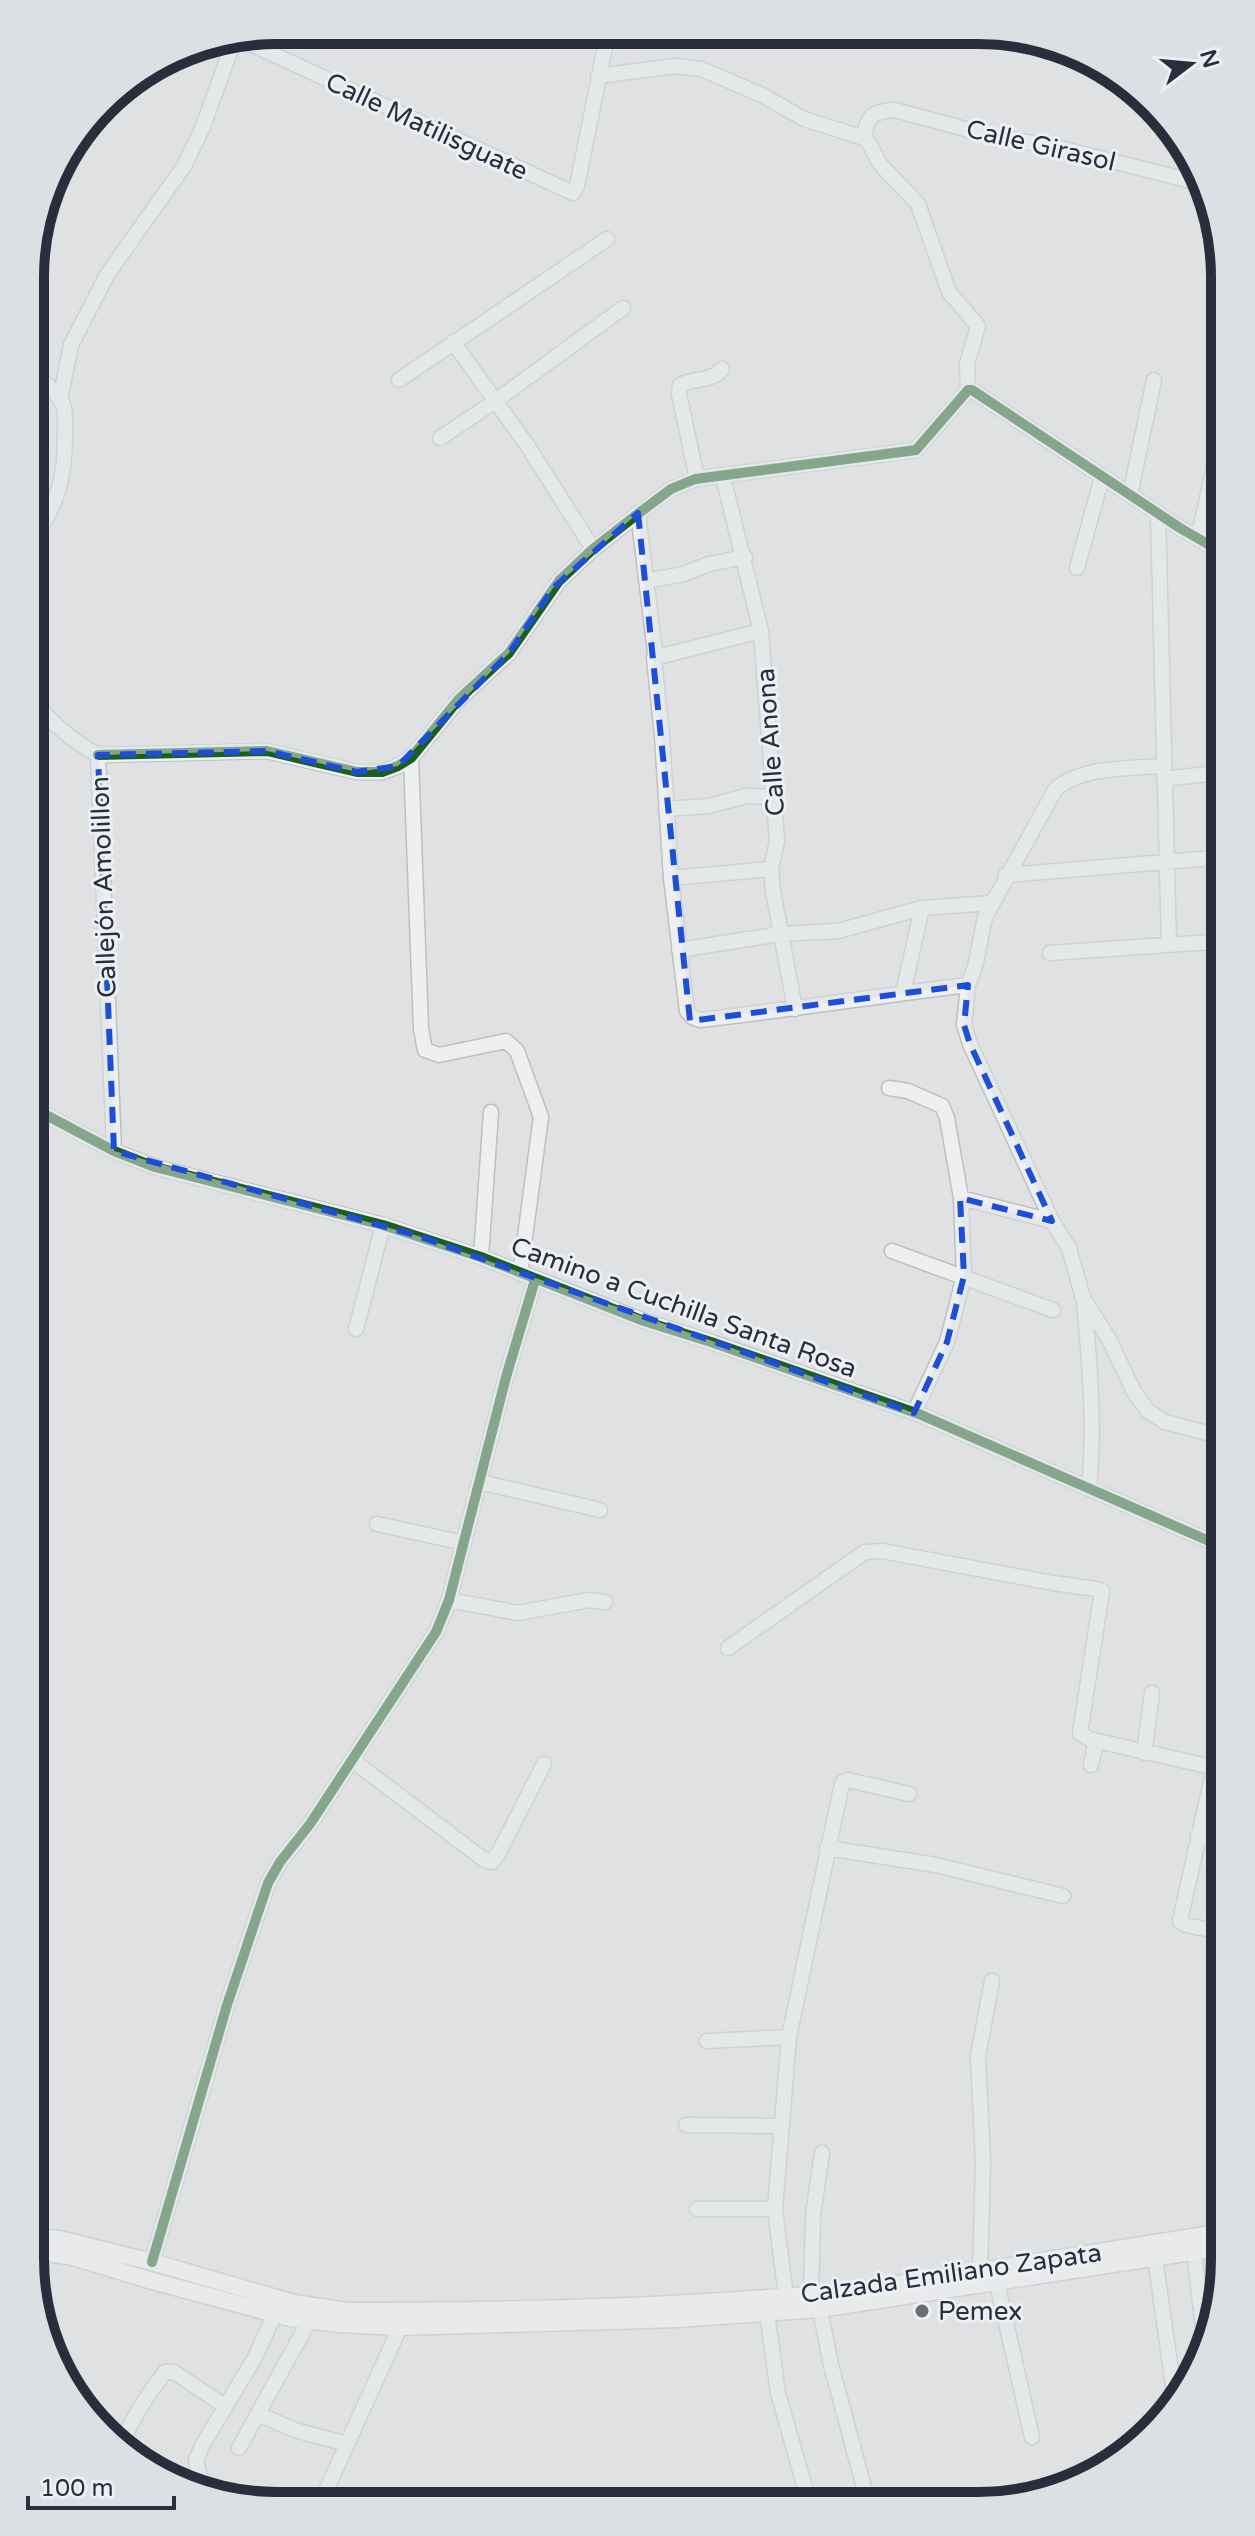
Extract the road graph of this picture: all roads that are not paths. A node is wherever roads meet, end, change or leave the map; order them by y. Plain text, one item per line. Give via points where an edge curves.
1 (605, 44) edge
2 (253, 46) edge
3 (233, 49) edge
4 (598, 77) junction
5 (864, 138) junction
6 (1190, 181) edge
7 (607, 239) dead end
8 (623, 308) dead end
9 (453, 342) junction
10 (722, 369) dead end
11 (399, 380) dead end
12 (1154, 380) dead end
13 (44, 383) edge
14 (968, 390) junction
15 (60, 400) junction
16 (494, 402) junction
17 (440, 438) dead end
18 (723, 477) junction
19 (1102, 477) junction
20 (697, 479) junction
21 (1211, 480) edge
22 (1130, 495) junction
23 (638, 513) junction
24 (1158, 513) junction
25 (44, 522) edge
26 (1198, 539) junction
27 (1211, 546) edge
28 (593, 549) junction
29 (745, 557) junction
30 (1077, 568) dead end
31 (646, 581) junction
32 (761, 631) junction
33 (654, 658) junction
34 (44, 715) edge
35 (98, 755) junction
36 (411, 758) junction
37 (1164, 772) junction
38 (1211, 772) edge
39 (774, 797) junction
40 (666, 809) junction
41 (1211, 858) edge
42 (1166, 861) junction
43 (771, 869) junction
44 (1006, 875) junction
45 (671, 878) junction
46 (991, 903) junction
47 (922, 908) junction
48 (780, 934) junction
49 (1211, 942) edge
50 (1169, 945) junction
51 (679, 950) junction
52 (1050, 953) dead end
53 (968, 985) junction
54 (903, 993) junction
55 (795, 1009) junction
56 (889, 1088) dead end
57 (491, 1112) dead end
58 (44, 1114) edge
59 (114, 1151) junction
60 (961, 1198) junction
61 (1052, 1221) junction
62 (383, 1225) junction
63 (892, 1251) dead end
64 (481, 1257) junction
65 (520, 1274) junction
66 (964, 1276) junction
67 (535, 1280) junction
68 (1083, 1298) junction
69 (1053, 1310) dead end
70 (356, 1329) dead end
71 (914, 1413) junction
72 (1211, 1434) edge
73 (480, 1482) junction
74 (1089, 1489) junction
75 (600, 1510) dead end
76 (377, 1524) dead end
77 (1211, 1542) edge
78 (464, 1543) junction
79 (449, 1600) junction
80 (605, 1602) dead end
81 (728, 1648) dead end
82 (1152, 1693) dead end
83 (1096, 1741) junction
84 (1144, 1753) junction
85 (352, 1760) junction
86 (544, 1764) dead end
87 (1091, 1765) dead end
88 (1211, 1767) edge
89 (909, 1794) dead end
90 (1211, 1795) edge
91 (1198, 1836) junction
92 (1211, 1838) edge
93 (827, 1848) junction
94 (1063, 1896) dead end
95 (1211, 1930) edge
96 (992, 1981) dead end
97 (789, 2037) junction
98 (707, 2041) dead end
99 (686, 2125) dead end
100 (780, 2126) junction
101 (822, 2153) dead end
102 (697, 2209) dead end
103 (775, 2209) junction
104 (1211, 2234) edge
105 (44, 2237) edge
106 (1211, 2249) edge
107 (44, 2252) edge
108 (1194, 2252) junction
109 (1155, 2258) junction
110 (152, 2262) junction
111 (980, 2272) junction
112 (191, 2273) junction
113 (997, 2283) junction
114 (185, 2290) junction
115 (786, 2297) junction
116 (815, 2302) junction
117 (678, 2312) junction
118 (630, 2313) junction
119 (767, 2313) junction
120 (275, 2314) junction
121 (309, 2321) junction
122 (1202, 2321) edge
123 (400, 2327) junction
124 (1173, 2386) edge
125 (226, 2407) junction
126 (258, 2414) junction
127 (125, 2435) edge
128 (1032, 2437) dead end
129 (347, 2444) junction
130 (239, 2448) dead end
131 (200, 2478) edge
132 (325, 2492) edge
133 (806, 2492) edge
134 (865, 2492) edge

1 - 4 street
2 - 4 street, Calle Matilisguate via 573,193
3 - 15 street via 184,166 107,275 85,316 71,345
4 - 5 street via 675,66 701,69 804,119
5 - 6 street, Calle Girasol via 872,115 895,110
5 - 14 street via 880,164 918,204 949,292 978,326 967,364
7 - 9 street
8 - 16 street
9 - 11 street
9 - 16 street
10 - 20 street via 680,385
12 - 22 street
13 - 15 street
14 - 18 street, Callejón Amolillon via 916,450
14 - 19 street
15 - 25 street via 65,455 59,493
16 - 17 street
16 - 28 street
18 - 20 street, Callejón Amolillon
18 - 29 street, Calle Anona
19 - 22 street
19 - 30 street
20 - 23 street, Callejón Amolillon via 671,489
21 - 26 street
22 - 24 street
23 - 28 street, Callejón Amolillon
23 - 31 street
24 - 26 street
24 - 37 street
26 - 27 street
28 - 36 street, Callejón Amolillon via 553,588 509,653 459,699
29 - 31 street
29 - 32 street, Calle Anona
31 - 33 street
32 - 33 street
32 - 39 street, Calle Anona
33 - 40 street
34 - 35 street via 71,740
35 - 36 street, Callejón Amolillon via 267,751 357,772 382,772
35 - 59 street, Callejón Amolillon
36 - 65 street via 425,1050 439,1055 506,1041 517,1051 541,1117
37 - 38 street
37 - 42 street
37 - 44 street via 1110,770 1063,782
39 - 40 street via 746,796
39 - 43 street, Calle Anona via 777,841
40 - 45 street
41 - 42 street
42 - 44 street
42 - 50 street
43 - 45 street
43 - 48 street, Calle Anona
44 - 46 street
45 - 51 street
46 - 47 street
46 - 53 street
47 - 48 street via 838,931
47 - 54 street
48 - 51 street
48 - 55 street, Calle Anona
49 - 50 street
50 - 52 street
51 - 55 street via 683,994 692,1017
53 - 54 street
53 - 61 street via 964,1025 970,1044
54 - 55 street
56 - 60 street via 942,1106
57 - 64 street
58 - 59 street, Camino a Cuchilla Santa Rosa
59 - 62 street, Camino a Cuchilla Santa Rosa via 155,1167
60 - 61 street
60 - 66 street
61 - 68 street via 1069,1248
62 - 64 street, Camino a Cuchilla Santa Rosa
62 - 70 street
63 - 66 street
64 - 65 street, Camino a Cuchilla Santa Rosa
65 - 67 street, Camino a Cuchilla Santa Rosa
66 - 69 street
66 - 71 street via 947,1342
67 - 71 street, Camino a Cuchilla Santa Rosa
67 - 73 street
68 - 72 street via 1148,1411 1165,1422
68 - 74 street via 1093,1386
71 - 74 street, Camino a Cuchilla Santa Rosa
73 - 75 street
73 - 78 street
74 - 77 street, Camino a Cuchilla Santa Rosa
76 - 78 street
78 - 79 street
79 - 80 street via 518,1613
79 - 85 street via 436,1632
81 - 83 street via 865,1552 1102,1591 1080,1733
82 - 84 street
83 - 84 street
83 - 87 street
84 - 88 street
85 - 86 street via 492,1862
85 - 110 street via 268,1883
89 - 93 street via 843,1782
90 - 91 street
91 - 92 street
91 - 95 street via 1180,1921
93 - 94 street via 936,1865
93 - 97 street
96 - 111 street via 978,2056 983,2162
97 - 98 street
97 - 100 street
99 - 100 street
100 - 103 street
101 - 116 street via 813,2215
102 - 103 street
103 - 115 street
104 - 111 main road, Calzada Emiliano Zapata
105 - 110 main road
106 - 108 main road, Calzada Emiliano Zapata
107 - 114 main road
108 - 109 main road, Calzada Emiliano Zapata
108 - 122 street
109 - 113 main road, Calzada Emiliano Zapata
109 - 124 street
110 - 112 main road
111 - 116 main road, Calzada Emiliano Zapata
112 - 114 main road
112 - 118 main road via 294,2303 346,2311
113 - 116 main road, Calzada Emiliano Zapata
113 - 128 street
114 - 120 main road
115 - 116 main road, Calzada Emiliano Zapata
115 - 117 main road, Calzada Emiliano Zapata
116 - 119 main road, Calzada Emiliano Zapata
116 - 134 street
117 - 118 main road
117 - 119 main road, Calzada Emiliano Zapata
118 - 123 main road
119 - 133 street via 778,2393
120 - 121 main road
120 - 125 street
121 - 123 main road
121 - 126 street
123 - 129 street
125 - 127 street via 174,2372 165,2372
125 - 131 street via 196,2460
126 - 129 street
126 - 130 street
129 - 132 street

